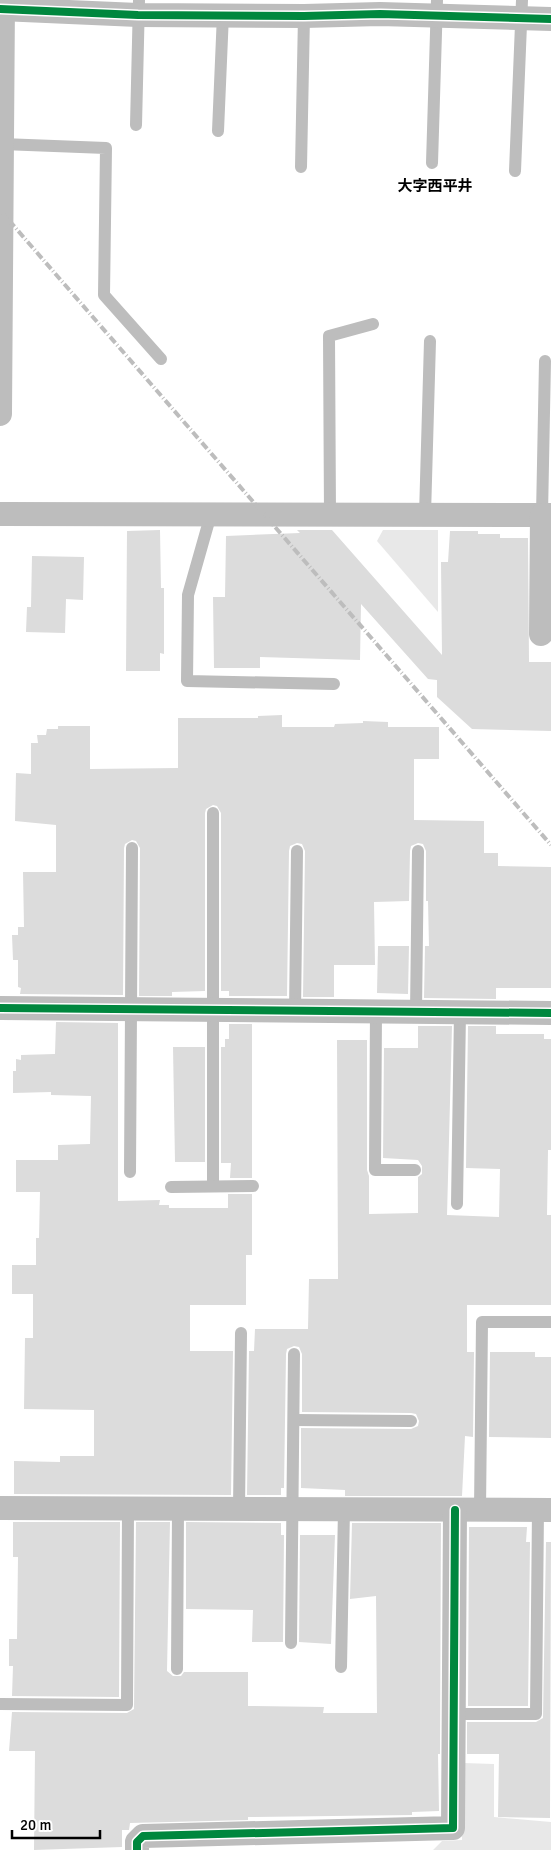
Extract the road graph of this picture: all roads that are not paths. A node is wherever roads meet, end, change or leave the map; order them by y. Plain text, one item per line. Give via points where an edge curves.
1 (2, 6) edge
2 (380, 7) edge
3 (138, 8) edge
4 (437, 8) edge
5 (521, 9) edge
6 (226, 10) edge
7 (304, 16) junction
8 (551, 19) edge
9 (136, 125) dead end
10 (218, 131) dead end
11 (2, 144) junction
12 (432, 162) dead end
13 (301, 167) dead end
14 (515, 171) dead end
15 (1, 277) edge
16 (373, 324) dead end
17 (430, 340) dead end
18 (161, 359) dead end
19 (546, 361) dead end
20 (0, 414) edge
21 (0, 514) edge
22 (211, 514) junction
23 (330, 514) junction
24 (425, 515) junction
25 (547, 515) edge
26 (541, 634) dead end
27 (334, 684) dead end
28 (213, 813) dead end
29 (132, 848) dead end
30 (297, 851) dead end
31 (418, 851) dead end
32 (0, 1008) edge
33 (131, 1011) junction
34 (212, 1011) junction
35 (376, 1011) junction
36 (416, 1012) junction
37 (460, 1012) junction
38 (295, 1013) junction
39 (551, 1013) edge
40 (415, 1170) dead end
41 (130, 1172) dead end
42 (212, 1186) junction
43 (254, 1186) dead end
44 (171, 1187) dead end
45 (457, 1204) dead end
46 (551, 1322) edge
47 (241, 1333) dead end
48 (294, 1354) dead end
49 (294, 1420) junction
50 (411, 1421) dead end
51 (0, 1508) edge
52 (128, 1509) junction
53 (178, 1509) junction
54 (239, 1509) junction
55 (292, 1509) junction
56 (344, 1510) junction
57 (455, 1510) junction
58 (480, 1510) junction
59 (544, 1510) edge
60 (291, 1643) dead end
61 (341, 1667) dead end
62 (177, 1669) dead end
63 (0, 1704) edge
64 (454, 1714) junction
65 (422, 1840) edge
66 (137, 1850) edge

1 - 3 street
1 - 11 street
2 - 4 street
2 - 7 street
3 - 6 street
3 - 9 lane
4 - 5 street
4 - 12 lane
5 - 8 street
5 - 14 lane
6 - 7 street
6 - 10 lane
7 - 13 lane
11 - 15 street
11 - 18 lane via 106,148 104,295
15 - 20 street
16 - 23 lane via 329,336
17 - 24 lane
19 - 25 lane
21 - 22 street
22 - 23 street
22 - 27 lane via 188,595 187,682
23 - 24 street
24 - 25 street
25 - 26 street
28 - 34 lane
29 - 33 lane
30 - 38 lane
31 - 36 lane
32 - 33 street
33 - 34 street
33 - 41 lane
34 - 38 street
34 - 42 lane
35 - 36 street
35 - 38 street
35 - 40 lane via 375,1170
36 - 37 street
37 - 39 street
37 - 45 lane
42 - 43 lane
42 - 44 lane
46 - 58 lane via 482,1322
47 - 54 lane
48 - 49 lane
49 - 50 lane
49 - 55 lane
51 - 52 street
52 - 53 street
52 - 63 lane via 127,1706
53 - 54 street
53 - 62 lane
54 - 55 street
55 - 56 street
55 - 60 lane
56 - 57 street
56 - 61 lane
57 - 58 street
57 - 64 street
58 - 59 street
59 - 64 lane via 536,1714
64 - 65 street via 454,1828
65 - 66 street via 143,1836 137,1842

